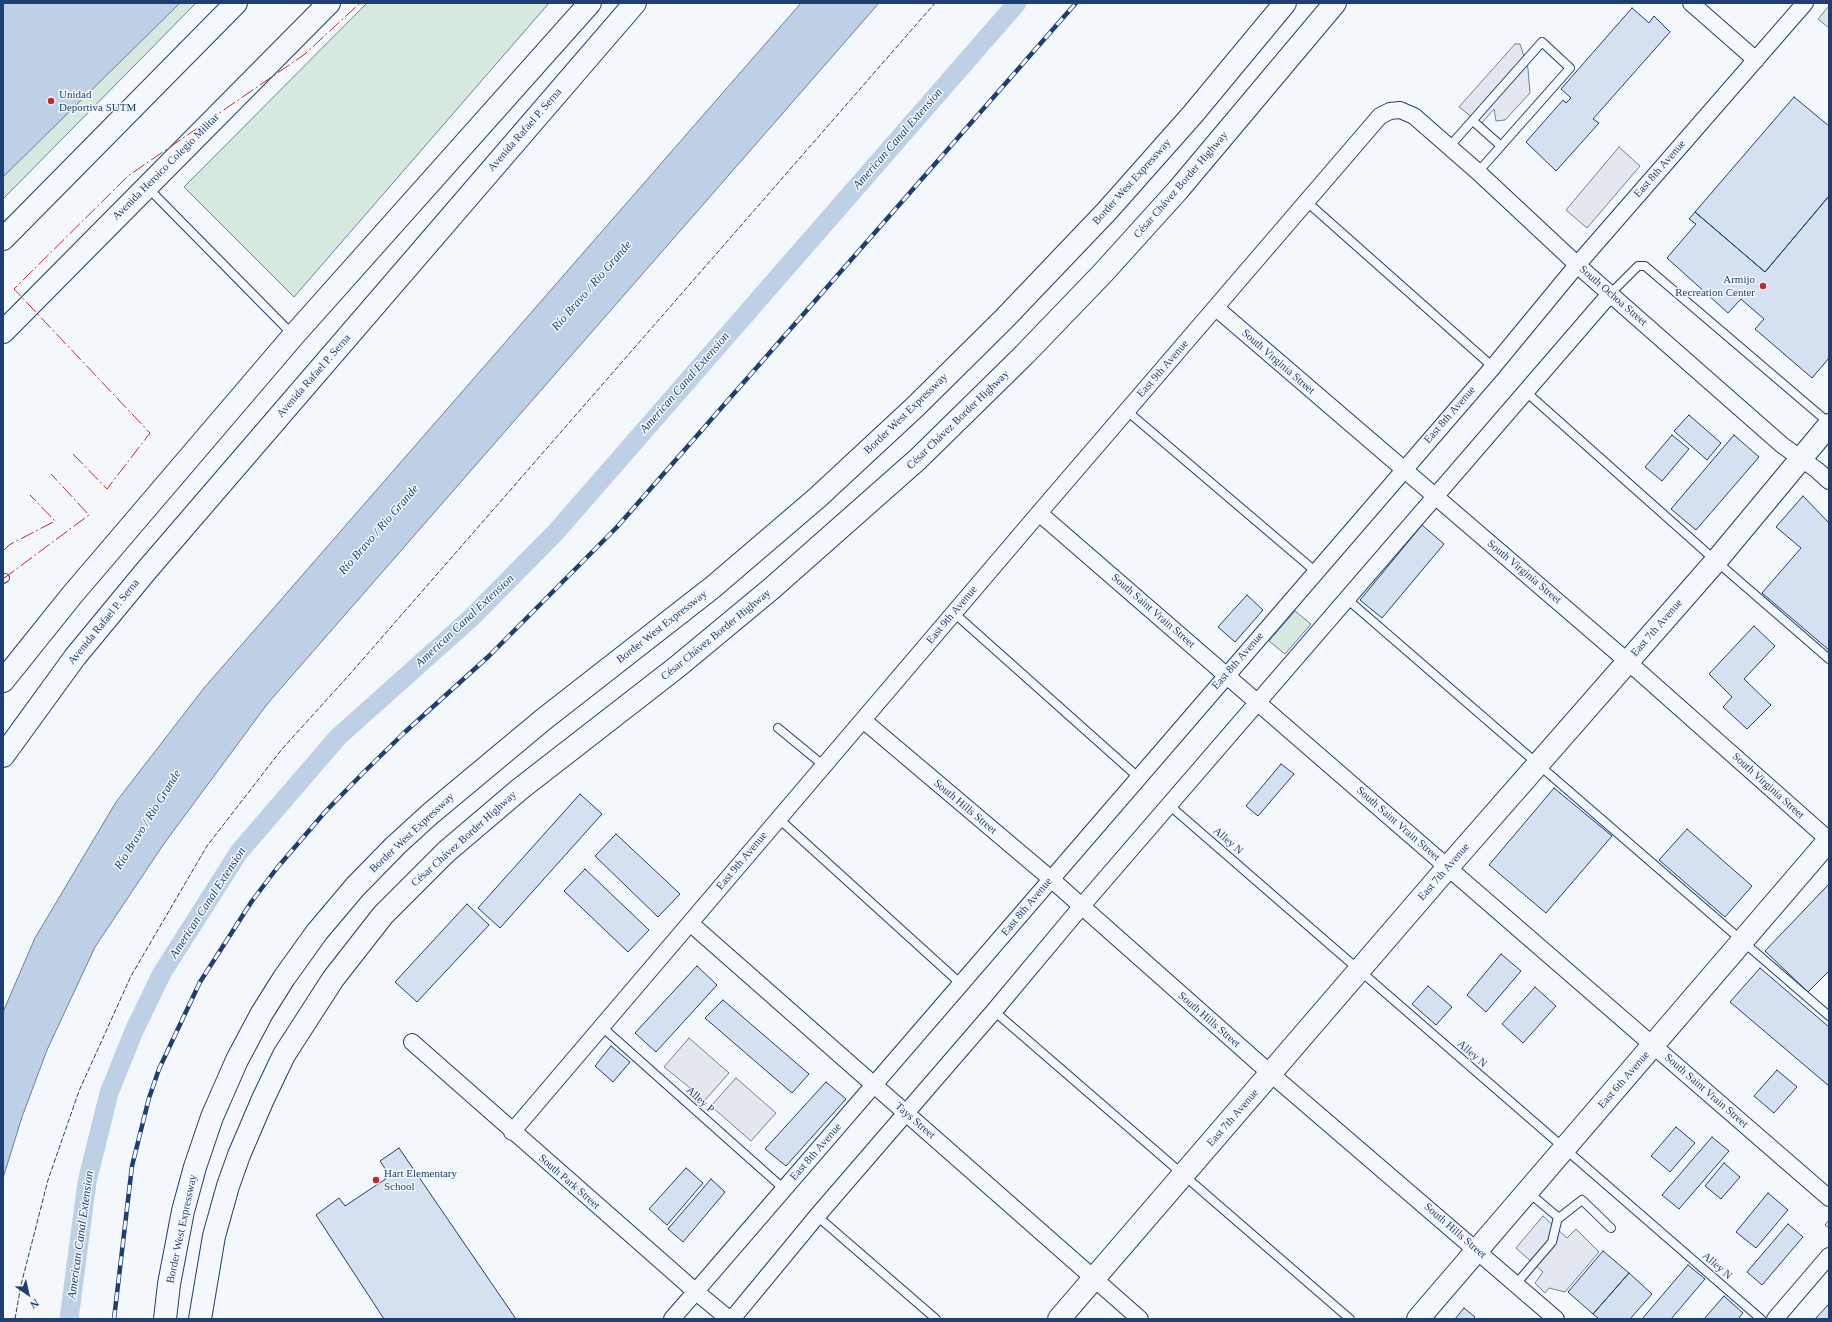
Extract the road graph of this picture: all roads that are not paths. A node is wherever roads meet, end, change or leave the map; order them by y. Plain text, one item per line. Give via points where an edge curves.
1 (236, 3) edge
2 (329, 3) edge
3 (590, 3) edge
4 (635, 3) edge
5 (1285, 3) edge
6 (1334, 3) edge
7 (1691, 3) edge
8 (1805, 3) edge
9 (1756, 60) junction
10 (1400, 110) joint
11 (1473, 121) junction
12 (1501, 146) junction
13 (1449, 147) junction
14 (1478, 172) junction
15 (147, 187) junction
16 (1307, 202) junction
17 (3, 239) edge
18 (1577, 265) junction
19 (1610, 294) junction
20 (1216, 308) junction
21 (3, 332) edge
22 (294, 335) junction
23 (1493, 367) junction
24 (1526, 391) junction
25 (1127, 411) junction
26 (1829, 424) edge
27 (1801, 458) junction
28 (1403, 469) junction
29 (1829, 481) edge
30 (1435, 497) junction
31 (1039, 513) junction
32 (1716, 561) junction
33 (1315, 571) junction
34 (1347, 599) junction
35 (954, 613) junction
36 (1829, 659) edge
37 (1628, 661) junction
38 (1226, 674) junction
39 (3, 681) edge
40 (1258, 703) junction
41 (863, 720) junction
42 (778, 728) dead end
43 (3, 756) edge
44 (1538, 763) junction
45 (823, 765) junction
46 (1138, 777) junction
47 (1169, 805) junction
48 (778, 818) junction
49 (1829, 840) edge
50 (1448, 867) junction
51 (1050, 879) junction
52 (1081, 907) junction
53 (690, 923) junction
54 (1742, 941) junction
55 (1360, 971) junction
56 (961, 984) junction
57 (994, 1011) junction
58 (1829, 1016) edge
59 (602, 1027) junction
60 (412, 1042) dead end
61 (1654, 1046) junction
62 (1271, 1074) junction
63 (874, 1086) junction
64 (907, 1113) junction
65 (512, 1132) junction
66 (1564, 1148) junction
67 (1183, 1175) junction
68 (784, 1189) junction
69 (1527, 1192) junction
70 (1829, 1198) edge
71 (817, 1216) junction
72 (1558, 1217) junction
73 (1611, 1228) dead end
74 (1477, 1251) junction
75 (1829, 1256) edge
76 (1094, 1279) junction
77 (1516, 1284) junction
78 (695, 1291) junction
79 (165, 1319) edge
80 (200, 1319) edge
81 (672, 1319) edge
82 (730, 1319) edge
83 (936, 1319) edge
84 (1059, 1319) edge
85 (1140, 1319) edge
86 (1350, 1319) edge
87 (1418, 1319) edge
88 (1556, 1319) edge
89 (1761, 1319) edge
90 (1775, 1319) edge

1 - 17 main road
2 - 15 main road, Avenida Heroico Colegio Militar
3 - 22 main road
4 - 43 main road, Avenida Rafael P. Serna via 146,571 75,657
5 - 79 main road, Border West Expressway via 1193,114 1107,211 915,407 817,498 713,587 430,814 355,887 317,932 262,1013 212,1117 183,1211
6 - 80 main road, César Chávez Border Highway via 1188,178 1102,274 918,459 771,589 677,667 514,794 446,852 383,914 333,979 284,1056 263,1099 228,1186 214,1236
7 - 9 street
8 - 9 street, East 8th Avenue
9 - 18 street, East 8th Avenue
10 - 13 street, South Ochoa Street via 1414,116
10 - 16 street, East 9th Avenue via 1380,116
11 - 12 lane
11 - 12 lane via 1542,42 1570,68
11 - 13 lane
12 - 14 lane
13 - 14 street, South Ochoa Street
14 - 18 street, South Ochoa Street
15 - 21 main road, Avenida Heroico Colegio Militar
15 - 22 lane
16 - 20 street, East 9th Avenue
16 - 23 lane
18 - 19 street, South Ochoa Street
18 - 23 street, East 8th Avenue
19 - 24 street
19 - 26 lane via 1638,266 1645,266
19 - 27 street, South Ochoa Street via 1782,445
20 - 25 street, East 9th Avenue
20 - 28 street, South Virginia Street
22 - 39 main road via 72,595
23 - 28 street, East 8th Avenue
24 - 30 street
24 - 32 lane
25 - 31 street, East 9th Avenue
25 - 33 lane
26 - 27 main road, East 7th Avenue
27 - 29 street, South Ochoa Street
27 - 32 main road, East 7th Avenue
28 - 30 street, South Virginia Street
28 - 33 street, East 8th Avenue
30 - 34 street
30 - 37 street, South Virginia Street
31 - 35 street, East 9th Avenue
31 - 38 street, South Saint Vrain Street
32 - 36 lane
32 - 37 main road, East 7th Avenue
33 - 38 street, East 8th Avenue
34 - 40 street
34 - 44 lane
35 - 41 street, East 9th Avenue
35 - 46 lane
37 - 44 main road, East 7th Avenue
37 - 49 street, South Virginia Street
38 - 40 street, South Saint Vrain Street
38 - 46 street, East 8th Avenue
40 - 47 street
40 - 50 street, South Saint Vrain Street
41 - 45 street, East 9th Avenue
41 - 51 street, South Hills Street
42 - 45 lane
44 - 50 main road, East 7th Avenue
44 - 54 lane
45 - 48 street, East 9th Avenue
46 - 51 street, East 8th Avenue
47 - 52 street
47 - 55 lane, Alley N
48 - 53 street, East 9th Avenue
48 - 56 lane
49 - 54 main road, East 6th Avenue
50 - 55 main road, East 7th Avenue
50 - 61 street, South Saint Vrain Street
51 - 52 street, South Hills Street
51 - 56 street, East 8th Avenue
52 - 57 street
52 - 62 street, South Hills Street
53 - 59 street, East 9th Avenue
53 - 63 street, Tays Street
54 - 58 lane
54 - 61 main road, East 6th Avenue
55 - 62 main road, East 7th Avenue
55 - 66 lane, Alley N
56 - 63 street, East 8th Avenue
57 - 64 street
57 - 67 lane
59 - 65 street, East 9th Avenue
59 - 68 lane, Alley P
60 - 65 street, South Park Street
61 - 66 main road, East 6th Avenue
61 - 70 street, South Saint Vrain Street
62 - 67 main road, East 7th Avenue
62 - 74 street, South Hills Street
63 - 64 street, Tays Street
63 - 68 street, East 8th Avenue
64 - 71 street
64 - 76 street, Tays Street
65 - 78 street, South Park Street
66 - 69 main road, East 6th Avenue
66 - 89 lane, Alley N
67 - 76 main road, East 7th Avenue
67 - 86 lane
68 - 78 street, East 8th Avenue
69 - 72 lane
69 - 74 main road, East 6th Avenue
71 - 82 street
71 - 83 lane
72 - 73 lane via 1582,1200
72 - 77 lane via 1552,1242
74 - 77 street, South Hills Street
74 - 87 main road, East 6th Avenue
75 - 90 street
76 - 84 main road, East 7th Avenue
76 - 85 street, Tays Street
77 - 88 street, South Hills Street
78 - 81 street, East 8th Avenue
78 - 82 street, South Park Street

